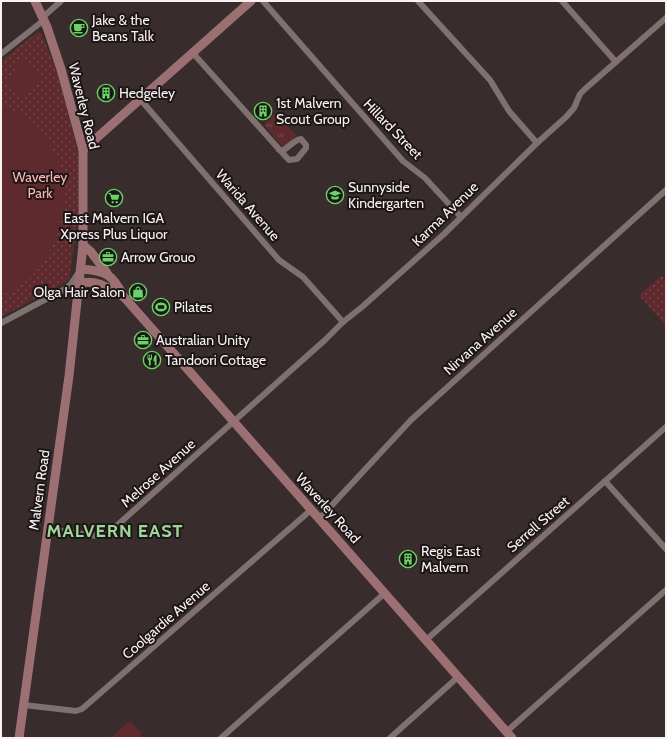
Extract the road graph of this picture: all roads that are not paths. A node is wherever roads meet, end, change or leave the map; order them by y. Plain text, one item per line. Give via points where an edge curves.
1 (35, 1) edge
2 (61, 1) edge
3 (251, 1) edge
4 (263, 1) edge
5 (418, 1) edge
6 (562, 1) edge
7 (44, 18) junction
8 (666, 18) edge
9 (192, 52) junction
10 (1, 54) edge
11 (616, 62) junction
12 (140, 99) junction
13 (538, 143) junction
14 (83, 150) junction
15 (279, 150) dead end
16 (666, 190) edge
17 (460, 217) junction
18 (83, 246) junction
19 (81, 269) junction
20 (107, 273) junction
21 (75, 284) junction
22 (124, 297) junction
23 (343, 322) junction
24 (1, 323) edge
25 (234, 422) junction
26 (666, 427) edge
27 (605, 481) junction
28 (311, 510) junction
29 (319, 519) junction
30 (47, 529) junction
31 (666, 549) edge
32 (666, 590) edge
33 (385, 593) junction
34 (426, 640) junction
35 (458, 677) junction
36 (24, 705) junction
37 (509, 735) edge
38 (20, 738) edge
39 (221, 738) edge
40 (390, 738) edge

1 - 7 main road, Waverley Road
2 - 7 street
3 - 9 main road
4 - 17 street, Hillard Street via 403,161 425,178
5 - 13 street via 490,80 509,111
6 - 11 street
7 - 10 street
7 - 14 main road, Waverley Road
8 - 11 street, Karma Avenue
9 - 12 main road
9 - 15 street
11 - 13 street, Karma Avenue via 580,94 574,108
12 - 14 main road
12 - 23 street, Warida Avenue via 279,260 303,277
13 - 17 street, Karma Avenue
14 - 18 main road, Waverley Road
16 - 29 street, Nirvana Avenue via 411,420
17 - 23 street, Karma Avenue
18 - 19 main road, Malvern Road
18 - 20 main road, Waverley Road
19 - 20 main road
19 - 21 main road, Malvern Road
20 - 22 main road, Waverley Road
21 - 22 main road, Waverley Road via 102,284
21 - 24 street
21 - 30 main road, Malvern Road via 69,376
22 - 25 main road, Waverley Road
23 - 25 street, Karma Avenue
25 - 28 main road, Waverley Road
25 - 30 street, Melrose Avenue via 107,534 92,536
26 - 27 street, Serrell Street
27 - 31 street
27 - 34 street, Serrell Street
28 - 29 main road, Waverley Road
28 - 36 street, Coolgardie Avenue via 82,709 76,711
29 - 33 main road, Waverley Road
30 - 36 main road, Malvern Road
32 - 37 street
33 - 34 main road, Waverley Road
33 - 39 street
34 - 35 main road, Waverley Road
35 - 37 main road, Waverley Road
35 - 40 street
36 - 38 main road, Malvern Road

